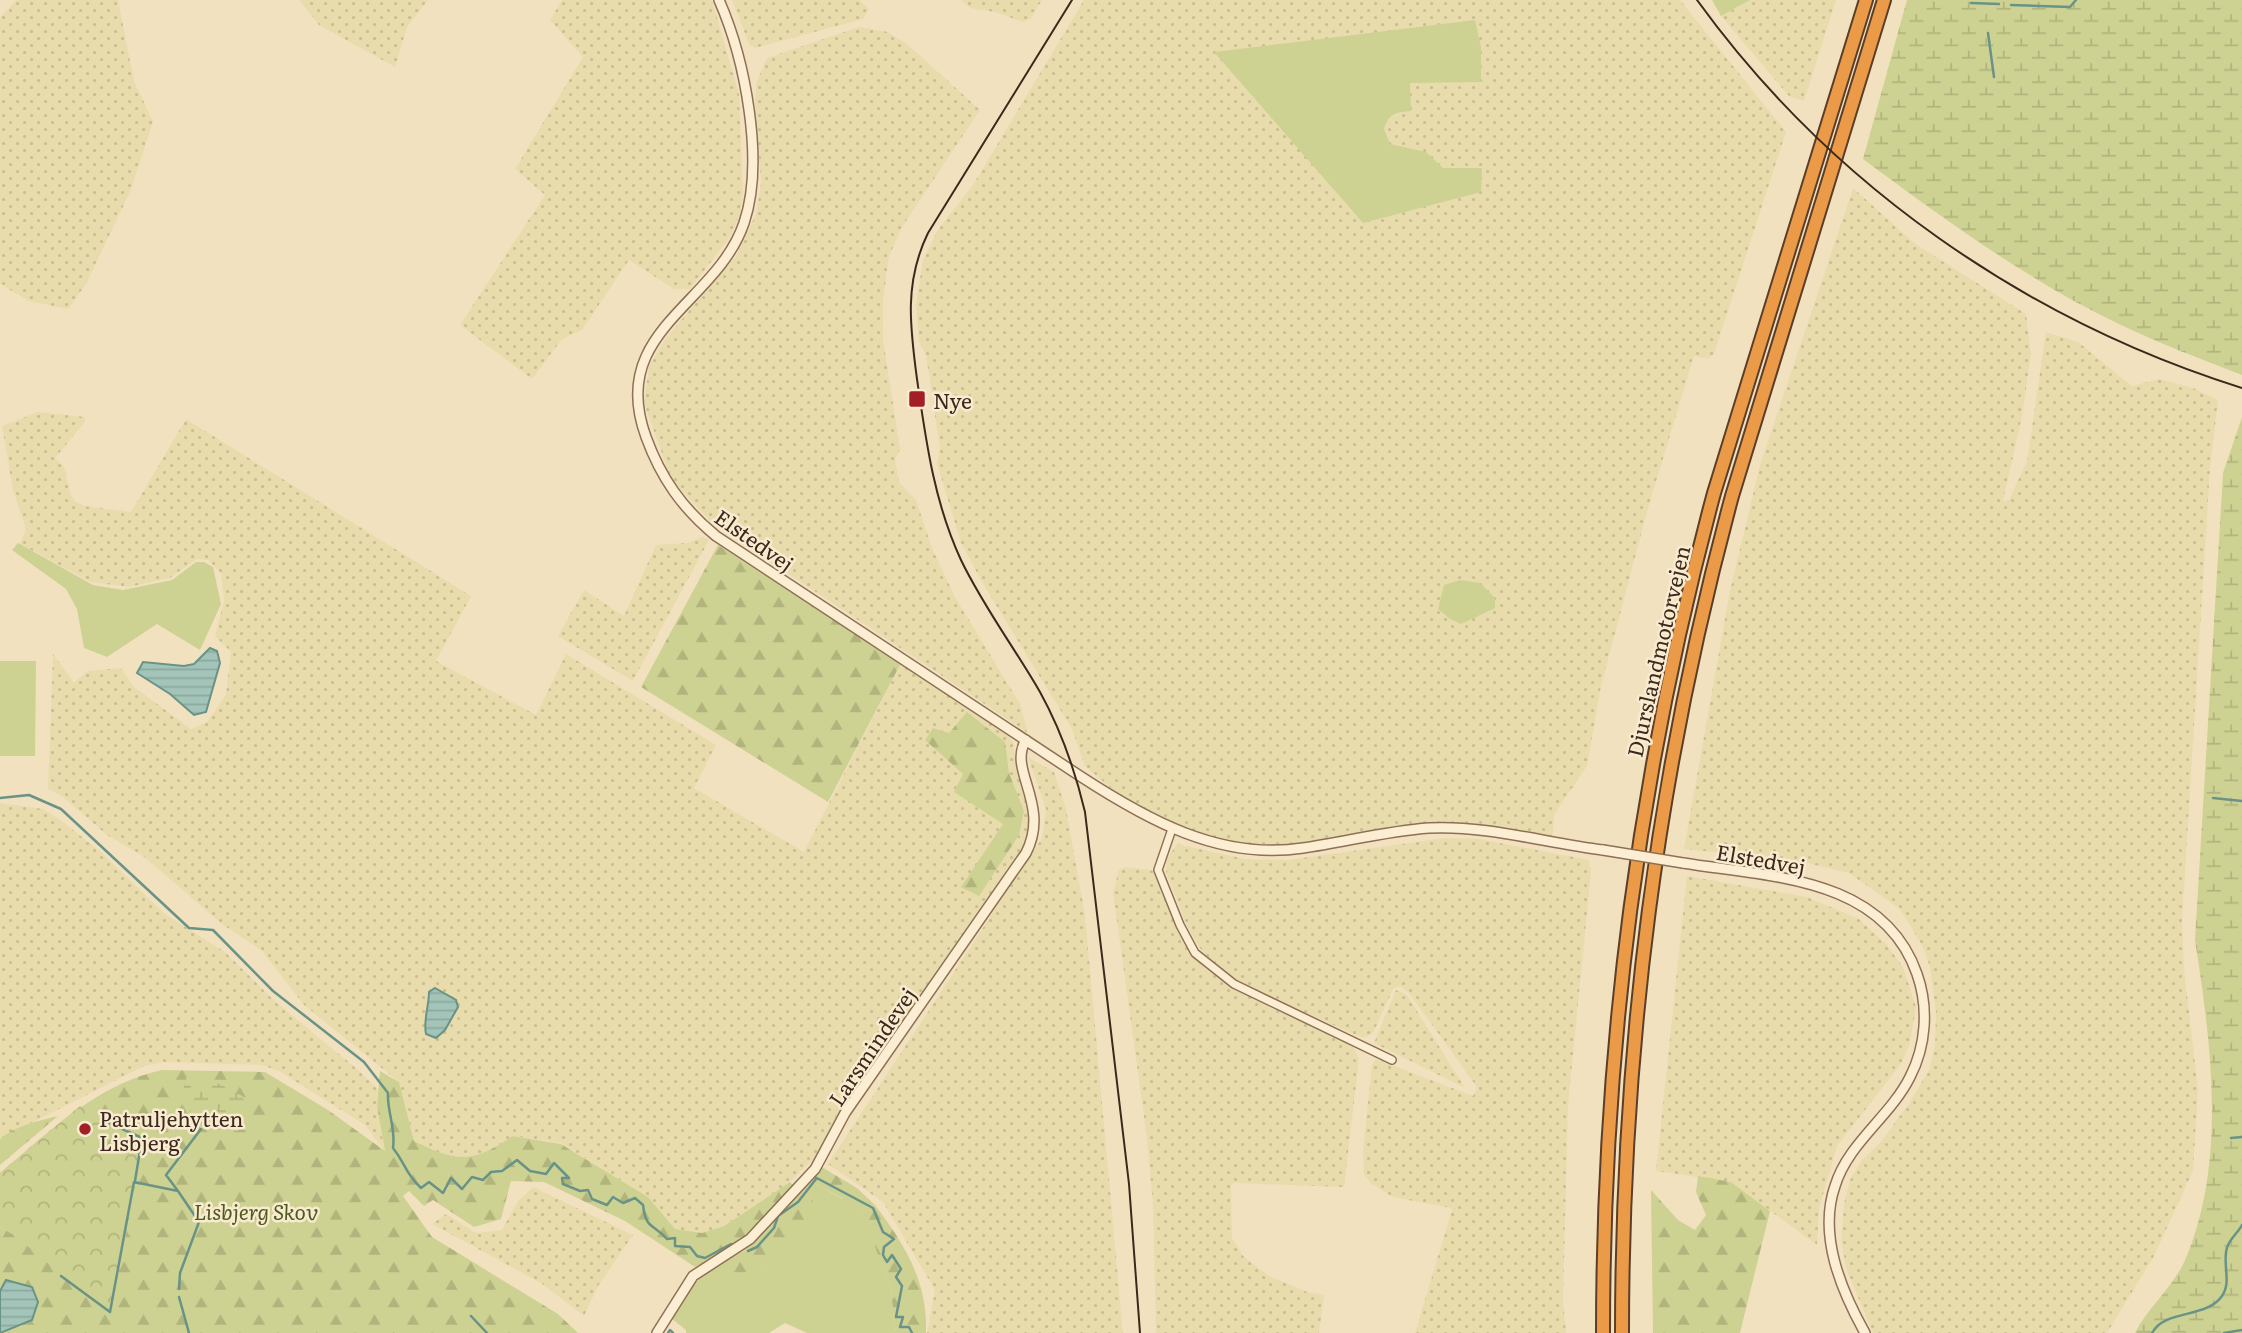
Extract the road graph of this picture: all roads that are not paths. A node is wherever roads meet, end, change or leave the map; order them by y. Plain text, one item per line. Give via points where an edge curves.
1 (719, 0) edge
2 (1866, 0) edge
3 (1884, 0) edge
4 (1026, 740) junction
5 (1172, 829) junction
6 (1392, 1060) dead end
7 (657, 1333) edge
8 (1603, 1333) edge
9 (1622, 1333) edge
10 (1864, 1333) edge

1 - 4 street, Elstedvej via 739,57 752,153 750,203 734,245 658,334 643,360 640,415 656,465 670,489 716,536
2 - 8 highway, Djurslandmotorvejen via 1717,480 1654,746 1615,1032
3 - 9 highway, Djurslandmotorvejen via 1735,483 1672,749 1634,1022
4 - 5 street, Elstedvej via 1122,804
4 - 7 street, Larsmindevej via 1021,748 1022,768 1036,824 1026,853 845,1113 815,1169 750,1239 693,1276
5 - 6 street via 1158,870 1195,953 1234,984
5 - 10 street, Elstedvej, bridge via 1200,839 1266,849 1300,849 1386,832 1469,830 1802,882 1842,893 1883,919 1914,963 1924,998 1923,1036 1919,1056 1895,1103 1846,1159 1834,1187 1831,1251

